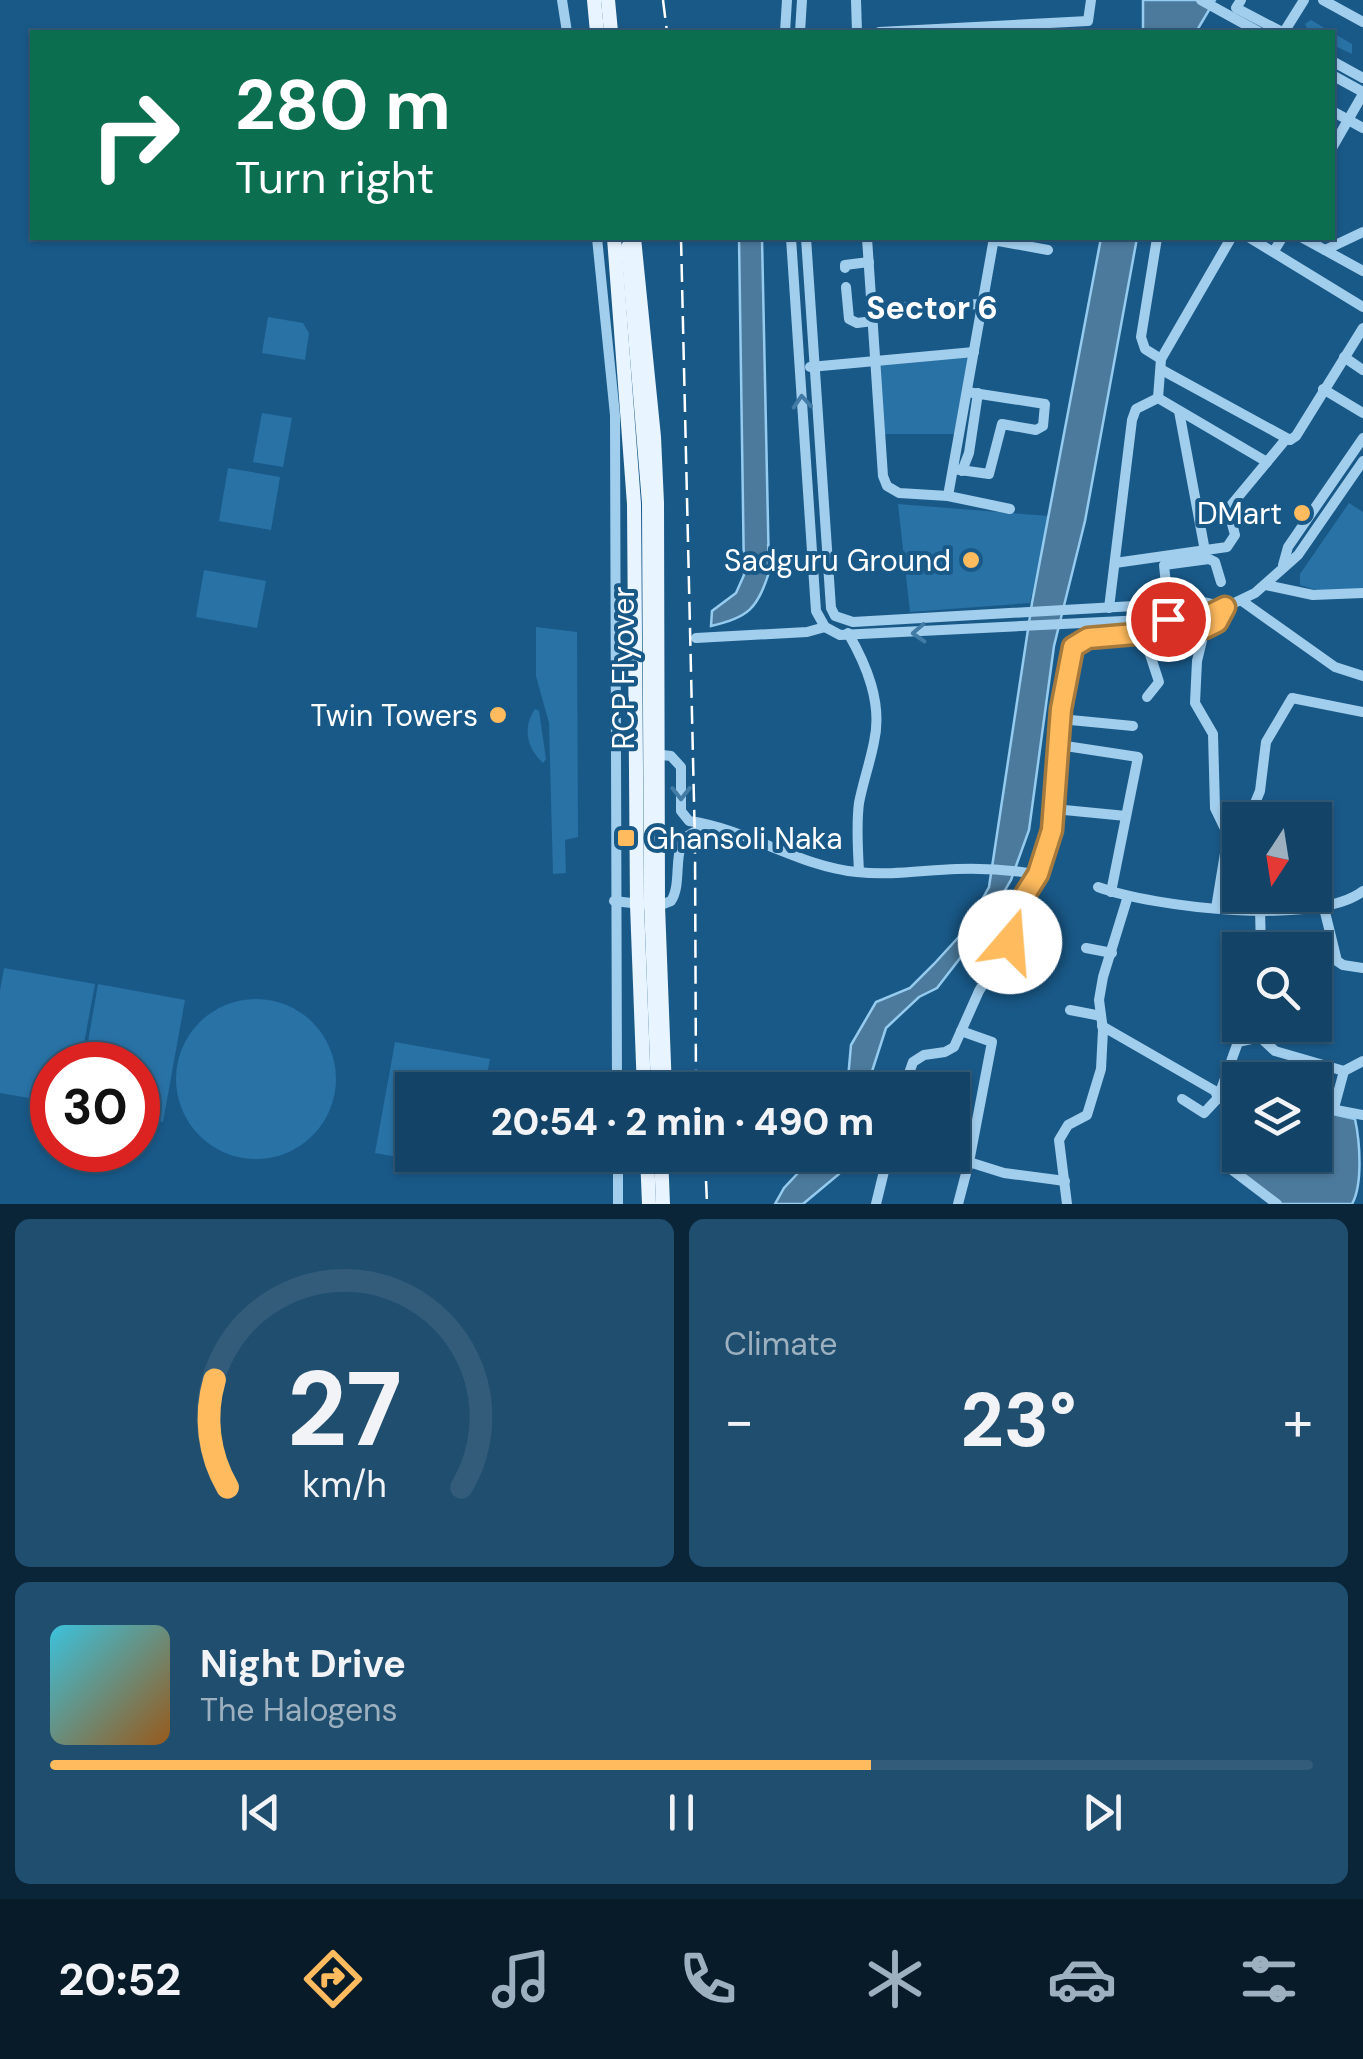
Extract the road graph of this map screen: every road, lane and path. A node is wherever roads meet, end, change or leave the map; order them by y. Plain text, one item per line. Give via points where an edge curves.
1 (562, 0) edge
2 (594, 0) edge
3 (608, 0) edge
4 (787, 0) edge
5 (802, 0) edge
6 (856, 0) edge
7 (1091, 0) edge
8 (1201, 0) edge
9 (1242, 0) edge
10 (1304, 0) edge
11 (1323, 0) edge
12 (1363, 22) edge
13 (567, 30) edge
14 (597, 30) edge
15 (612, 30) edge
16 (785, 30) edge
17 (800, 30) edge
18 (858, 30) edge
19 (917, 30) edge
20 (1251, 30) edge
21 (1279, 30) edge
22 (1284, 30) edge
23 (1335, 63) edge
24 (1335, 75) edge
25 (1362, 86) edge
26 (1338, 116) edge
27 (1363, 128) edge
28 (1363, 232) edge
29 (597, 240) edge
30 (790, 240) edge
31 (806, 240) edge
32 (867, 240) edge
33 (994, 240) edge
34 (999, 240) edge
35 (1157, 240) edge
36 (1230, 240) edge
37 (1254, 240) edge
38 (1281, 240) edge
39 (1306, 240) edge
40 (624, 241) edge
41 (1048, 250) dead end
42 (1325, 250) junction
43 (1274, 251) junction
44 (869, 262) junction
45 (844, 268) dead end
46 (1363, 271) edge
47 (862, 290) dead end
48 (982, 304) junction
49 (903, 307) dead end
50 (1363, 307) edge
51 (873, 321) junction
52 (1363, 328) edge
53 (974, 352) junction
54 (1344, 357) junction
55 (876, 361) junction
56 (1162, 364) junction
57 (814, 367) junction
58 (800, 368) junction
59 (1363, 370) edge
60 (1323, 389) junction
61 (972, 393) junction
62 (1158, 398) junction
63 (1179, 411) junction
64 (1363, 413) edge
65 (1363, 438) edge
66 (1286, 439) junction
67 (1363, 461) edge
68 (1267, 462) junction
69 (957, 470) junction
70 (948, 496) junction
71 (1010, 509) dead end
72 (1205, 551) junction
73 (1115, 564) junction
74 (1164, 565) junction
75 (1282, 566) junction
76 (1221, 582) dead end
77 (1266, 585) junction
78 (1115, 587) dead end
79 (1363, 593) edge
80 (1242, 601) junction
81 (1168, 604) junction
82 (1225, 607) junction
83 (1108, 608) junction
84 (1092, 609) junction
85 (848, 622) junction
86 (1092, 623) junction
87 (825, 627) junction
88 (1205, 628) junction
89 (1143, 633) junction
90 (848, 637) junction
91 (696, 638) dead end
92 (1363, 676) edge
93 (1147, 696) dead end
94 (1363, 712) edge
95 (1060, 718) junction
96 (1133, 726) dead end
97 (1058, 744) junction
98 (637, 753) junction
99 (658, 754) junction
100 (1255, 802) edge
101 (1054, 809) junction
102 (1126, 816) junction
103 (1222, 823) edge
104 (732, 832) junction
105 (858, 872) junction
106 (1222, 872) edge
107 (1040, 875) junction
108 (1098, 887) dead end
109 (1363, 891) edge
110 (1111, 892) junction
111 (1128, 896) junction
112 (614, 901) junction
113 (636, 905) junction
114 (1332, 905) edge
115 (658, 906) junction
116 (1216, 908) junction
117 (1222, 908) edge
118 (1325, 912) edge
119 (1086, 948) dead end
120 (1112, 953) junction
121 (1363, 968) edge
122 (1070, 1010) dead end
123 (1101, 1021) junction
124 (961, 1031) junction
125 (1238, 1042) edge
126 (1269, 1042) edge
127 (1363, 1060) edge
128 (1344, 1071) junction
129 (617, 1072) edge
130 (653, 1072) edge
131 (654, 1072) edge
132 (655, 1072) edge
133 (909, 1072) edge
134 (1217, 1095) junction
135 (1222, 1097) edge
136 (1182, 1098) dead end
137 (1334, 1108) joint
138 (1363, 1114) edge
139 (970, 1162) joint
140 (618, 1172) edge
141 (658, 1172) edge
142 (884, 1172) edge
143 (967, 1172) edge
144 (1235, 1172) edge
145 (1065, 1180) junction
146 (618, 1204) edge
147 (659, 1204) edge
148 (876, 1204) edge
149 (958, 1204) edge
150 (1067, 1204) edge
151 (1277, 1204) edge

1 - 13 street
2 - 14 main road
3 - 15 main road
4 - 16 street
5 - 17 street
6 - 18 street
7 - 19 street via 1088,21
8 - 20 street
9 - 21 street via 1236,8
10 - 22 street
11 - 12 street
23 - 25 street
24 - 25 street
25 - 26 street
26 - 27 street
28 - 42 street
29 - 112 street via 615,415
30 - 58 street
31 - 57 street
32 - 44 street
33 - 48 street
34 - 41 street
35 - 56 street via 1140,338
36 - 56 street
37 - 43 street
38 - 43 street
39 - 42 street
40 - 98 main road
40 - 99 main road via 654,438
40 - 131 main road, RCP Flyover, bridge via 642,504 644,902
42 - 46 street
43 - 50 street
44 - 45 street
44 - 51 street
47 - 51 street via 846,289 852,321
48 - 49 street
48 - 53 street
51 - 55 street
52 - 54 street
53 - 55 street
53 - 61 street
54 - 59 street
54 - 60 street
55 - 57 street
55 - 70 street via 887,486
56 - 62 street
56 - 66 street
57 - 58 street
57 - 85 street via 831,608
87 -> 58 street via 816,611
60 - 64 street
60 - 66 street via 1296,436
61 - 69 street
61 - 69 street via 1046,404 1043,426 1002,424 992,472
62 - 63 street
62 - 73 street via 1136,409 1132,420
63 - 68 street
63 - 72 street
65 - 75 street via 1288,547
66 - 68 street
67 - 75 street via 1298,554
68 - 72 street via 1228,510 1232,540
69 - 70 street
70 - 71 street
72 - 73 street
73 - 83 street
74 - 76 street via 1209,559
74 - 78 street via 1122,568
74 - 81 street
75 - 77 street
77 - 79 street via 1312,594
77 - 80 street
80 - 82 street
80 - 92 street via 1342,672
81 - 82 street
81 - 83 street
82 - 86 street via 1205,617
82 - 88 street
83 - 84 street
84 - 85 street
84 - 86 street
85 - 90 street
86 -> 90 street
87 - 90 street
87 - 91 street
88 - 89 street
88 - 103 street via 1195,703 1213,734 1215,808
89 - 93 street via 1159,682
89 - 95 street via 1088,638 1073,647
90 - 105 street via 864,664 877,723 857,817
94 - 100 street via 1292,698 1266,742
95 - 96 street
95 - 97 street
97 - 101 street
97 - 102 street via 1138,756
98 - 99 street
98 - 113 main road
99 -> 104 street via 680,766 685,818
99 - 115 main road
101 - 102 street
101 - 107 street
102 - 110 street
104 - 105 street
104 - 115 street via 684,838 676,895
105 - 107 street
106 - 116 street
107 - 124 street
108 - 110 street
109 - 114 street
110 - 111 street
111 - 116 street
111 - 120 street
112 - 113 street
112 - 129 street
113 - 115 street
113 - 130 main road
115 - 132 main road
116 - 117 street
118 - 121 street via 1337,961
119 - 120 street
120 - 123 street via 1098,1000
122 - 123 street
123 - 134 street
123 - 145 street via 1102,1069 1087,1115 1059,1140
124 - 133 street via 951,1050 924,1055
124 - 139 street via 992,1042
125 - 134 street
126 - 128 street via 1275,1050
127 - 128 street
128 - 137 street
134 - 135 street
134 - 136 street via 1204,1113
137 - 138 street
139 - 145 street
140 - 146 street
141 - 147 main road
142 - 148 street
143 - 149 street
144 - 151 street
145 - 150 street

